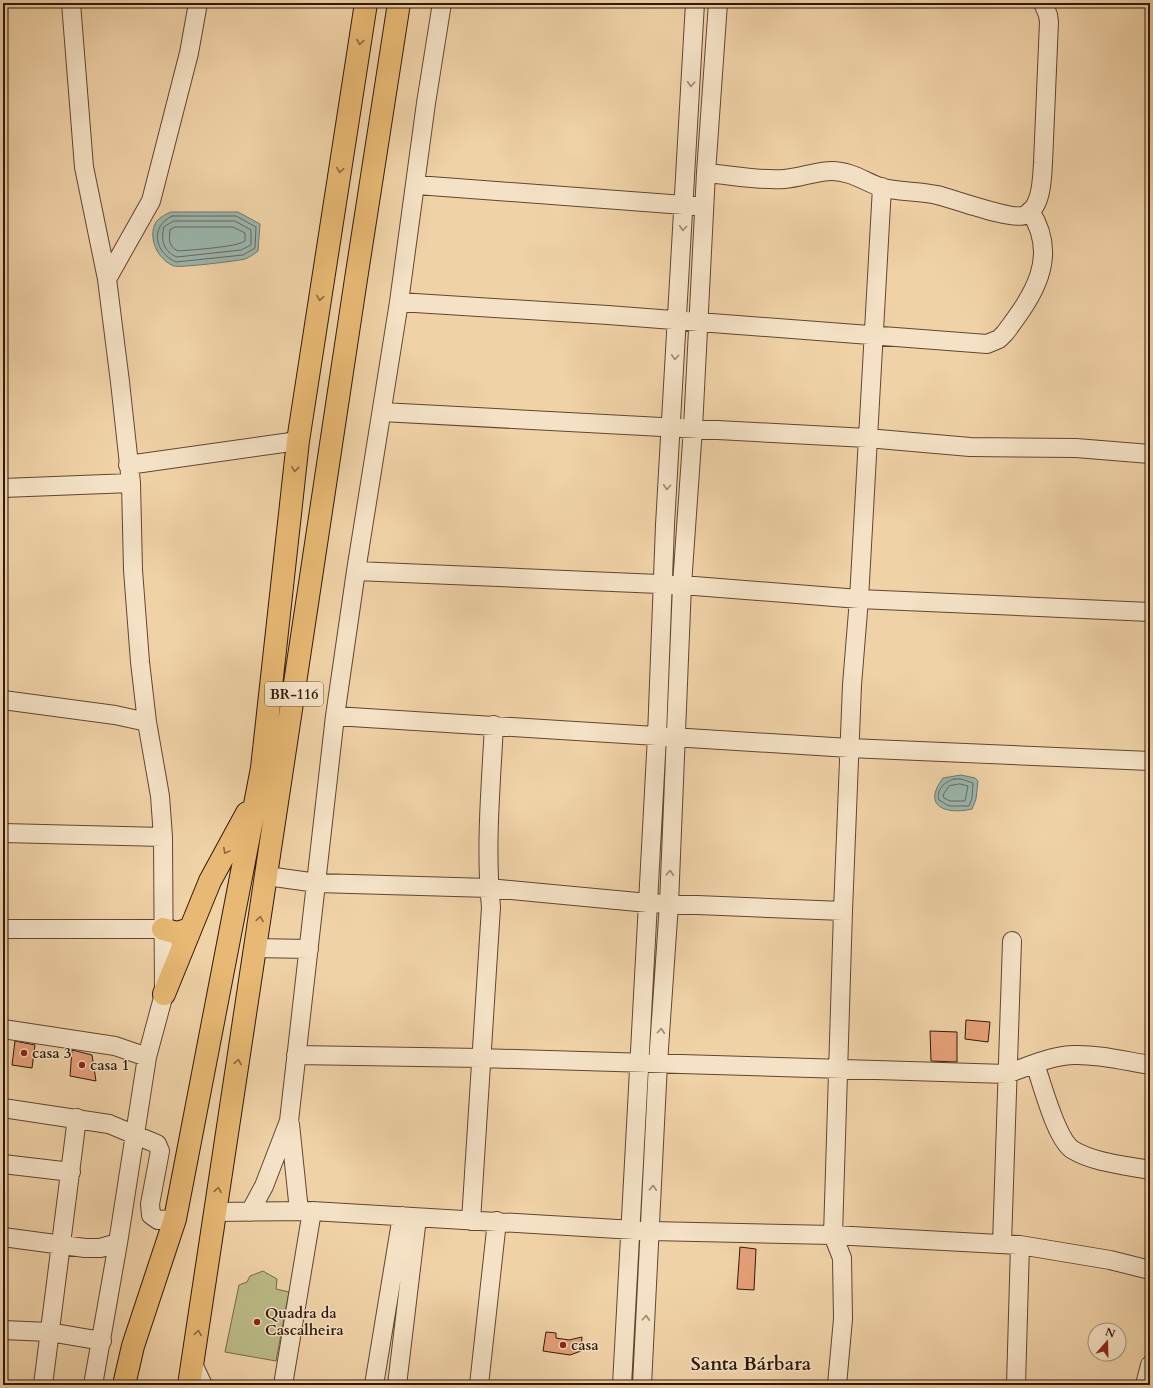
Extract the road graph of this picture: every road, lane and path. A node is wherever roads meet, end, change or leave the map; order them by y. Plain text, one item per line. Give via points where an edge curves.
1 (71, 3) edge
2 (198, 3) edge
3 (366, 3) edge
4 (399, 3) edge
5 (442, 3) edge
6 (695, 3) edge
7 (718, 3) edge
8 (1043, 3) edge
9 (692, 58) junction
10 (713, 59) junction
11 (706, 173) junction
12 (417, 185) junction
13 (882, 187) junction
14 (684, 205) junction
15 (704, 207) junction
16 (1030, 211) junction
17 (107, 279) junction
18 (399, 302) junction
19 (677, 320) junction
20 (698, 322) junction
21 (874, 335) junction
22 (382, 412) junction
23 (670, 427) junction
24 (693, 428) junction
25 (868, 438) junction
26 (298, 440) junction
27 (1150, 454) edge
28 (128, 465) junction
29 (131, 483) junction
30 (3, 488) edge
31 (356, 571) junction
32 (662, 584) junction
33 (682, 585) junction
34 (859, 599) junction
35 (1150, 612) edge
36 (3, 700) edge
37 (335, 716) junction
38 (147, 722) junction
39 (494, 725) junction
40 (657, 736) junction
41 (676, 737) junction
42 (849, 748) junction
43 (1150, 761) edge
44 (258, 792) junction
45 (3, 833) edge
46 (163, 837) junction
47 (267, 876) junction
48 (317, 883) junction
49 (489, 888) junction
50 (648, 903) junction
51 (669, 904) junction
52 (842, 911) junction
53 (3, 929) edge
54 (163, 929) junction
55 (190, 929) junction
56 (1012, 941) dead end
57 (255, 948) junction
58 (309, 948) junction
59 (164, 994) junction
60 (3, 1029) edge
61 (296, 1055) junction
62 (147, 1057) junction
63 (481, 1058) junction
64 (640, 1062) junction
65 (658, 1063) junction
66 (1035, 1064) junction
67 (1150, 1065) edge
68 (839, 1068) junction
69 (1007, 1074) junction
70 (3, 1108) edge
71 (77, 1118) junction
72 (289, 1121) junction
73 (136, 1135) junction
74 (3, 1164) edge
75 (1150, 1170) edge
76 (71, 1172) junction
77 (305, 1211) junction
78 (215, 1212) junction
79 (250, 1212) junction
80 (410, 1217) junction
81 (175, 1219) junction
82 (471, 1221) junction
83 (498, 1221) junction
84 (629, 1230) junction
85 (651, 1231) junction
86 (833, 1236) junction
87 (3, 1237) edge
88 (118, 1243) junction
89 (1002, 1244) junction
90 (62, 1245) junction
91 (1020, 1245) junction
92 (1150, 1270) edge
93 (3, 1330) edge
94 (49, 1332) junction
95 (102, 1341) junction
96 (644, 1350) junction
97 (624, 1351) junction
98 (1150, 1364) edge
99 (191, 1375) edge
100 (43, 1385) edge
101 (93, 1385) edge
102 (124, 1385) edge
103 (203, 1385) edge
104 (283, 1385) edge
105 (374, 1385) edge
106 (397, 1385) edge
107 (479, 1385) edge
108 (622, 1385) edge
109 (642, 1385) edge
110 (837, 1385) edge
111 (1016, 1385) edge
112 (1145, 1385) edge

1 - 17 street via 84,167
2 - 17 street via 151,201
3 -> 26 highway
4 - 47 highway, BR-116
5 - 12 street via 426,103
6 - 9 street
7 - 10 street
8 - 16 street via 1049,22 1044,163 1039,193
9 - 10 street
9 -> 14 street
10 - 11 street
11 - 13 street via 782,179 837,171
11 - 15 street
12 - 14 street
12 - 18 street
13 - 16 street via 938,195 1014,217 1024,216
13 - 21 street
14 - 15 street
14 -> 19 street
15 - 20 street
16 - 21 street via 1037,221 1043,240 1043,261 1031,297 999,339 987,344
17 - 28 street
18 - 19 street
18 - 22 street
19 - 20 street
19 -> 23 street
20 - 21 street
20 - 24 street
21 - 25 street
22 - 23 street
22 - 31 street
23 - 24 street
23 -> 32 street
24 - 25 street
24 - 33 street
25 - 27 street via 970,447 1076,448
25 - 34 street
26 - 28 street
26 -> 44 highway
28 - 29 street
29 - 30 street
29 - 38 street via 140,662
31 - 32 street
31 - 37 street
32 - 33 street
32 - 40 street
33 - 34 street
33 - 41 street
34 - 35 street
34 - 42 street
36 - 38 street via 114,714
37 - 39 street
37 - 48 street
38 - 46 street via 160,796
39 - 40 street
39 - 49 street
40 - 41 street
40 - 50 street
41 - 42 street
51 -> 41 street
42 - 43 street
42 - 52 street
44 -> 55 highway via 210,882
44 - 81 highway
45 - 46 street
46 - 54 street
47 - 48 street
57 -> 47 highway, BR-116
48 - 49 street
48 - 58 street
49 - 50 street
49 - 63 street via 490,930
50 - 51 street
50 - 64 street
51 - 52 street
65 -> 51 street
52 - 68 street
53 - 54 street
54 - 55 highway via 177,932
54 - 59 street
55 - 59 highway
56 - 69 street
57 - 58 street
78 -> 57 highway, BR-116
58 - 61 street
59 - 62 street
60 - 62 street via 114,1046
61 - 63 street
61 - 72 street
62 - 73 street
63 - 64 street
63 - 82 street
64 - 65 street
64 - 84 street
65 - 68 street
85 -> 65 street
66 - 67 street via 1072,1055 1090,1055
66 - 69 street
66 - 75 street via 1061,1136 1072,1149 1090,1157
68 - 69 street
68 - 86 street
69 - 89 street
70 - 71 street
71 - 73 street via 109,1124
71 - 76 street
72 - 77 street
72 - 79 street via 264,1186
73 - 81 street via 157,1144 160,1151 150,1204 151,1215 158,1220
73 - 88 street
74 - 76 street
76 - 90 street
77 - 79 street
77 - 80 street
77 - 104 street
78 - 79 street
99 -> 78 highway, BR-116
80 - 82 street
80 - 105 street
80 - 106 street
81 - 102 highway via 133,1346
82 - 83 street
83 - 84 street
83 - 107 street
84 - 85 street
84 - 97 street
85 - 86 street
96 -> 85 street
86 - 89 street
86 - 110 street via 842,1258 843,1319
87 - 90 street
88 - 90 street via 100,1248
88 - 95 street
89 - 91 street
90 - 94 street
91 - 92 street via 1110,1260
91 - 111 street
93 - 94 street
94 - 95 street
94 - 100 street
95 - 101 street
96 - 97 street
96 - 109 street
97 - 108 street
98 - 112 street
99 - 103 street

